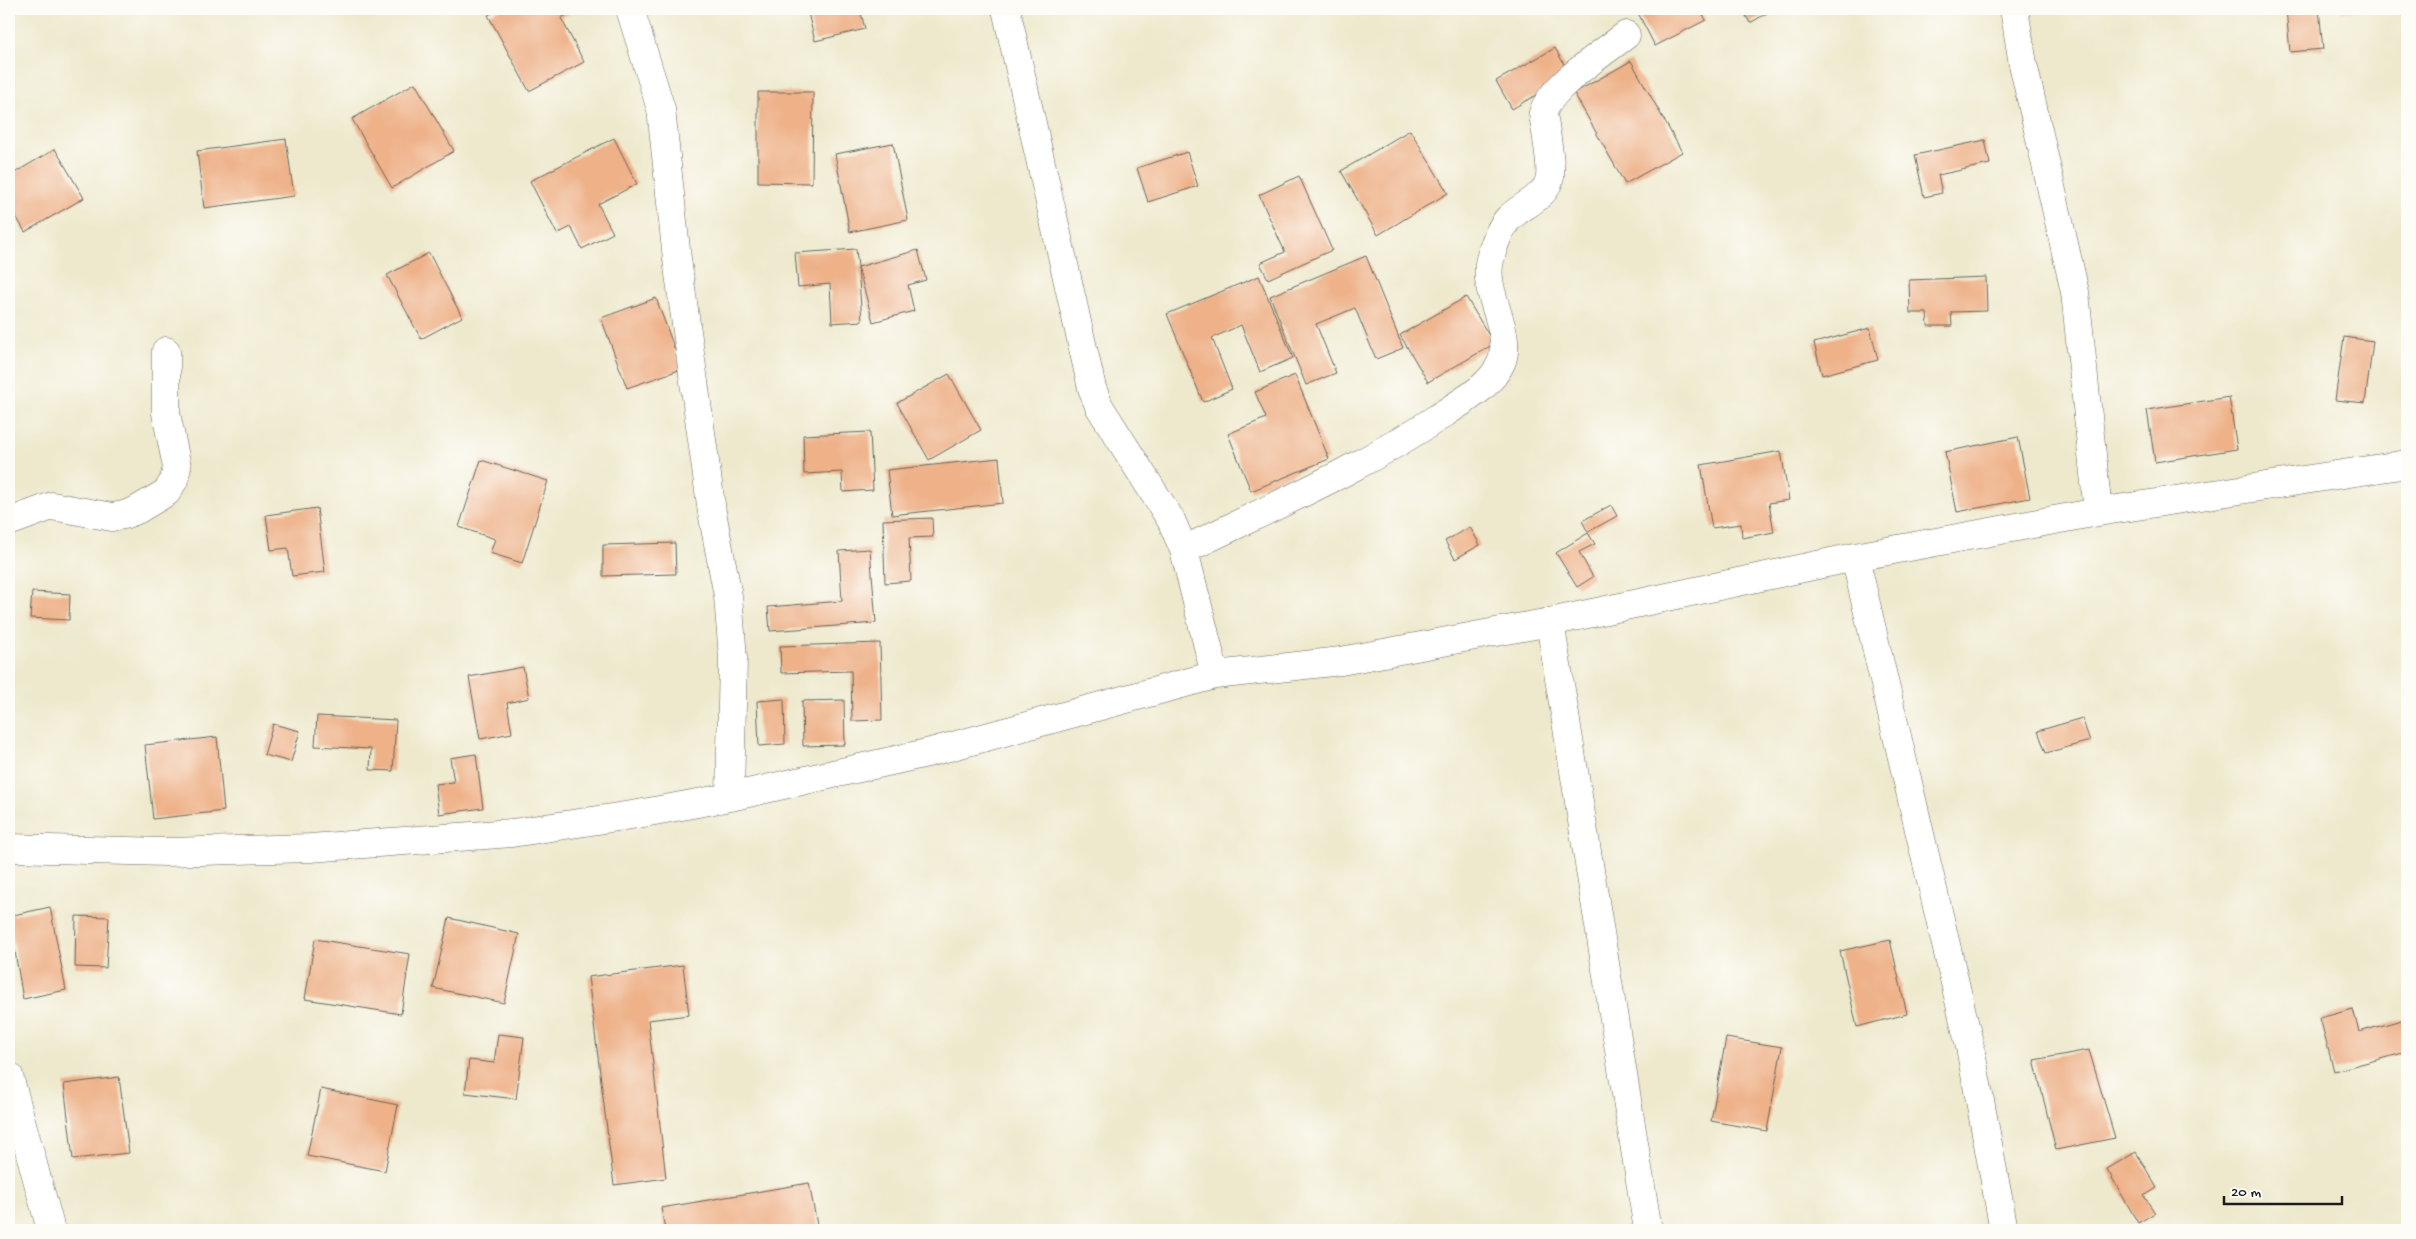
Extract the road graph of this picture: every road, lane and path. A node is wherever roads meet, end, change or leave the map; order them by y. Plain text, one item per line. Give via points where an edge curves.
1 (630, 9) edge
2 (1006, 9) edge
3 (2014, 9) edge
4 (1626, 35) dead end
5 (166, 350) dead end
6 (2407, 464) edge
7 (2098, 512) junction
8 (9, 522) edge
9 (1184, 550) junction
10 (1854, 557) junction
11 (1550, 622) junction
12 (1215, 675) junction
13 (730, 798) junction
14 (9, 848) edge
15 (9, 1076) edge
16 (51, 1230) edge
17 (1648, 1230) edge
18 (2004, 1230) edge

1 - 13 street via 661,108 677,259 709,492 728,596 733,658
2 - 9 street via 1092,388 1099,406 1172,520
3 - 7 street via 2023,64 2075,292
4 - 9 street via 1560,87 1544,108 1550,177 1540,196 1508,219 1490,258 1489,280 1505,350 1491,379 1420,430 1372,458
5 - 8 street via 166,412 177,467 167,492 124,515 112,517 52,506
6 - 7 street
7 - 10 street
9 - 12 street
10 - 11 street
10 - 18 street via 1970,1047
11 - 12 street via 1341,661
11 - 17 street
12 - 13 street via 927,753
13 - 14 street via 512,833 310,848 167,852
15 - 16 street

